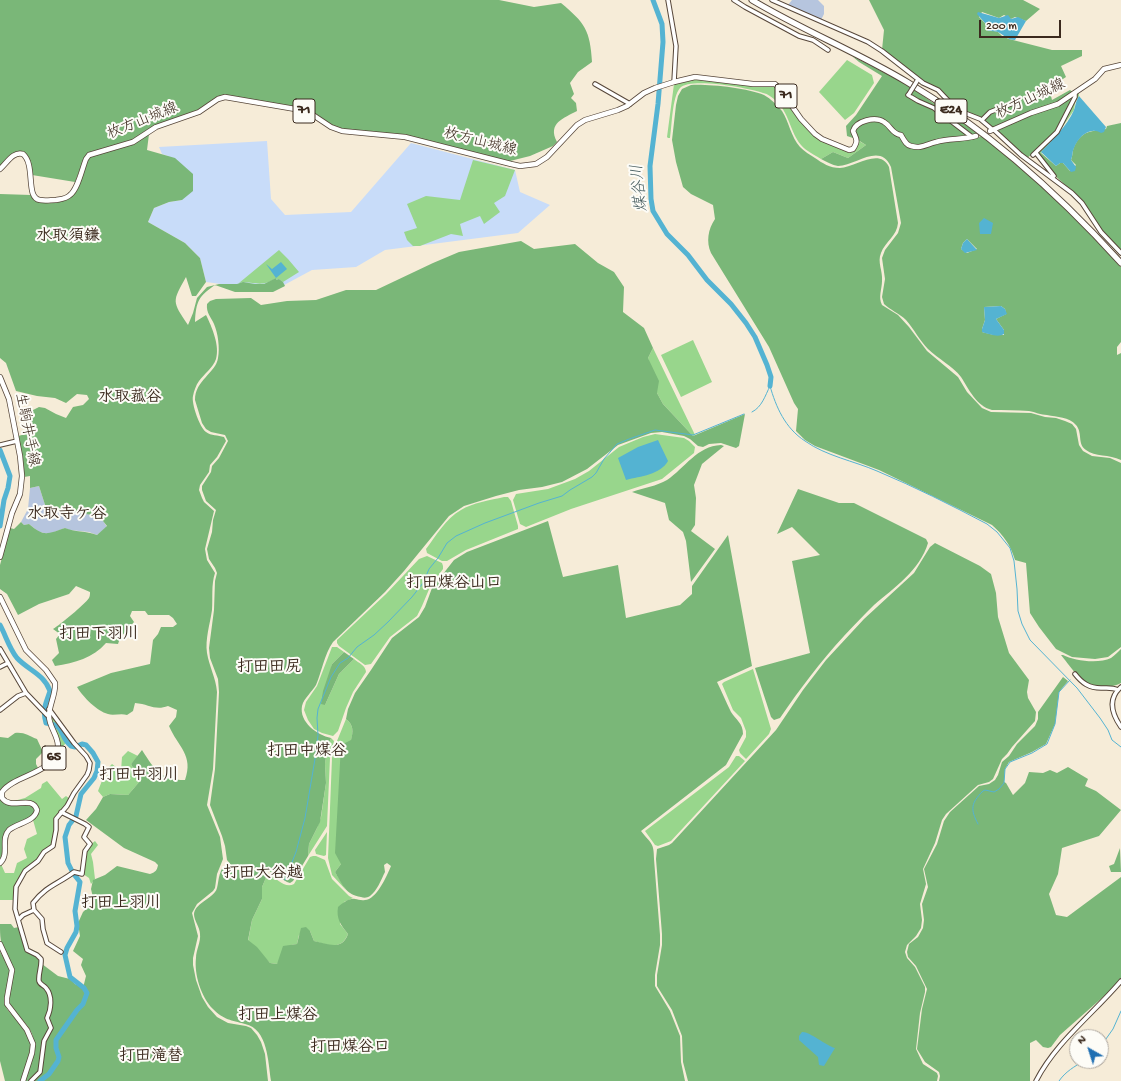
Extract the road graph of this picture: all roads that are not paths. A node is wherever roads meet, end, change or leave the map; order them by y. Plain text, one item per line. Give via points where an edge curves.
1 (668, 0) edge
2 (734, 0) edge
3 (752, 0) edge
4 (756, 0) edge
5 (772, 0) edge
6 (828, 50) dead end
7 (1121, 65) edge
8 (917, 80) junction
9 (674, 82) junction
10 (595, 84) dead end
11 (1075, 93) junction
12 (1016, 102) dead end
13 (630, 104) junction
14 (982, 120) junction
15 (993, 130) junction
16 (974, 136) joint
17 (0, 169) edge
18 (1057, 180) junction
19 (1121, 253) edge
20 (1121, 261) edge
21 (0, 377) edge
22 (17, 440) junction
23 (0, 444) edge
24 (0, 557) edge
25 (0, 597) edge
26 (0, 649) edge
27 (8, 663) junction
28 (0, 667) edge
29 (1075, 674) dead end
30 (1119, 688) edge
31 (26, 693) junction
32 (0, 710) edge
33 (49, 712) junction
34 (1121, 727) edge
35 (61, 812) junction
36 (0, 863) edge
37 (34, 910) junction
38 (18, 919) junction
39 (0, 944) edge
40 (61, 952) dead end
41 (1121, 981) edge
42 (23, 1081) edge
43 (31, 1081) edge
44 (1036, 1081) edge

1 - 9 street via 676,46
2 - 6 street
3 - 20 highway, E24 via 905,81 974,127 1038,178
4 - 20 highway, E24 via 896,74 979,128 1044,181
5 - 8 street via 868,42
7 - 11 main road, 枚方山城線 via 1104,69
8 - 14 street via 938,90 957,110
8 - 16 street, bridge via 908,95 934,108
9 - 13 main road, 枚方山城線 / 71 via 644,93
9 - 16 main road, 枚方山城線 / 71 via 699,78 775,84 815,134 849,150 853,149 857,141 853,131 855,126 861,122 876,120 885,122 896,135 914,147
10 - 13 street
11 - 15 main road, 枚方山城線 via 1058,104
11 - 18 street via 1059,129 1034,154
12 - 14 street via 990,112
13 - 17 main road, 枚方山城線 / 71 via 584,120 542,161 528,166 405,137 342,131 301,110 225,97 199,112 156,127 133,142 89,155 75,188 66,198 35,198 29,162 23,154 13,156
14 - 15 street
15 - 18 street via 1021,155
18 - 19 street via 1082,203 1101,232
21 - 22 main road, 生駒井手線 via 8,395
22 - 23 street
22 - 24 main road, 生駒井手線 via 22,485
25 - 33 main road, 65 via 26,650 54,680 55,688
26 - 27 street
27 - 28 street
27 - 31 street
29 - 30 street via 1088,686
30 - 34 street via 1112,704
31 - 32 street
31 - 33 street via 47,715
33 - 35 street via 90,763 87,775
33 - 36 main road, 65 via 58,742 54,758 47,765 2,792 2,798 6,803 31,803 37,810 34,817 7,832 5,855
35 - 37 street via 88,827 84,837 90,844 85,851 82,874 74,872 46,890 33,903
35 - 38 street via 56,820 53,846 25,871 16,887 15,909
37 - 38 street
37 - 40 street via 42,918 47,943
38 - 43 street via 27,950 37,954 41,959 39,981 46,988 51,1010 47,1018 51,1030 44,1041 40,1072
39 - 42 main road via 12,970 7,1004 27,1030 33,1044
41 - 44 street via 1046,1063

